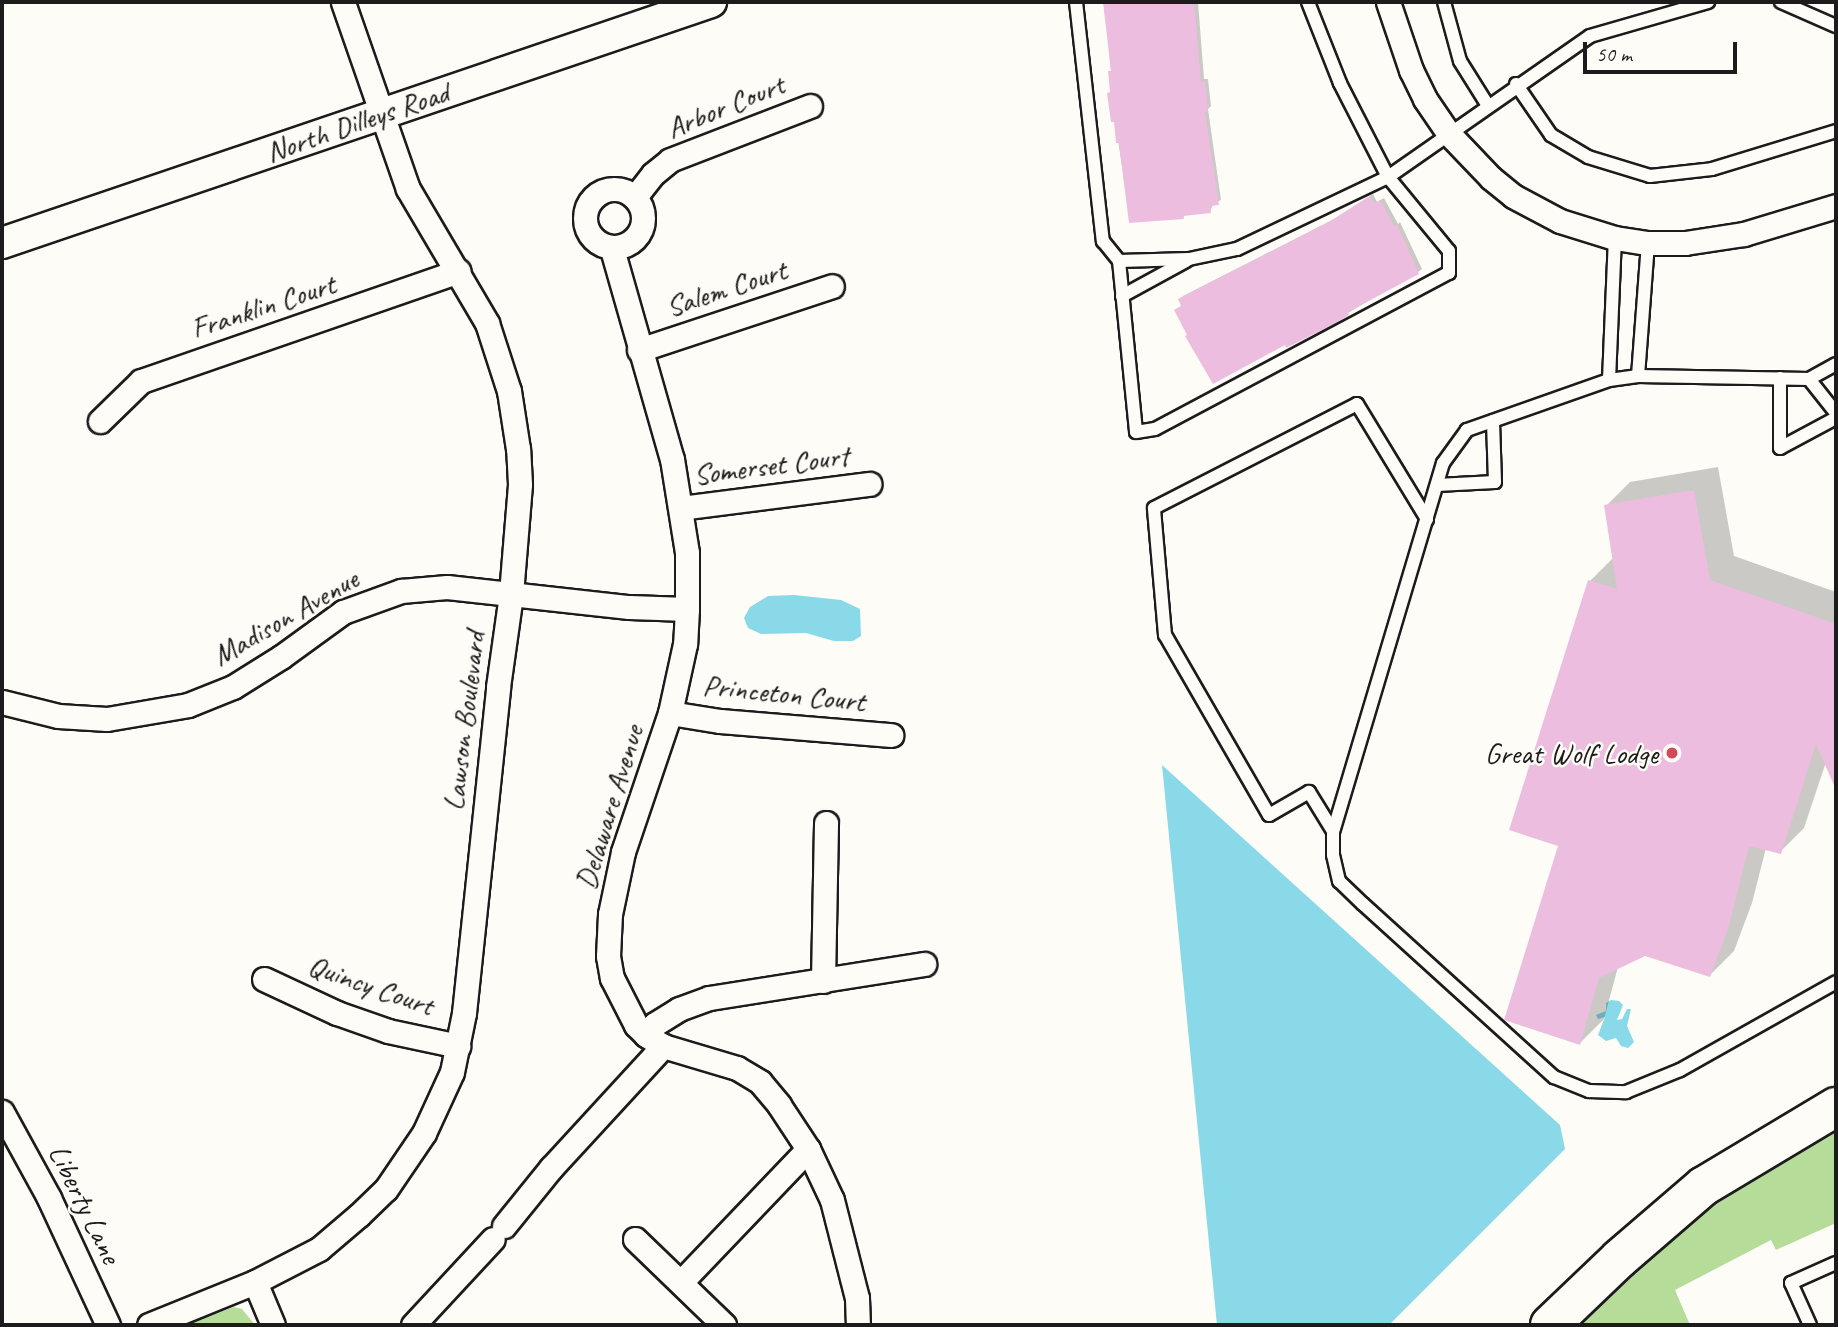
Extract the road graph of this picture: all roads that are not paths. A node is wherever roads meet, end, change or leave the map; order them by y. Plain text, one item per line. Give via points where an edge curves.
1 (342, 2) edge
2 (711, 2) edge
3 (1076, 2) edge
4 (1308, 2) edge
5 (1388, 2) edge
6 (1444, 2) edge
7 (1708, 2) edge
8 (1781, 2) edge
9 (1836, 26) edge
10 (1517, 84) junction
11 (1487, 104) junction
12 (810, 106) dead end
13 (380, 114) junction
14 (1836, 131) edge
15 (1449, 135) junction
16 (1388, 177) junction
17 (635, 197) junction
18 (1836, 206) edge
19 (1615, 238) junction
20 (2, 243) edge
21 (1648, 243) junction
22 (612, 249) junction
23 (1189, 259) junction
24 (1119, 261) junction
25 (458, 271) junction
26 (832, 286) dead end
27 (1122, 296) junction
28 (639, 350) junction
29 (1836, 364) edge
30 (1638, 376) junction
31 (1780, 378) junction
32 (1809, 379) junction
33 (1609, 380) junction
34 (1836, 416) edge
35 (100, 421) dead end
36 (1493, 421) junction
37 (869, 484) dead end
38 (1437, 485) junction
39 (681, 508) junction
40 (1427, 519) junction
41 (511, 594) junction
42 (687, 609) junction
43 (2, 702) edge
44 (670, 713) junction
45 (891, 735) dead end
46 (826, 823) dead end
47 (1333, 831) junction
48 (924, 964) dead end
49 (264, 979) dead end
50 (823, 981) junction
51 (1836, 982) edge
52 (655, 1040) junction
53 (458, 1046) junction
54 (1836, 1107) edge
55 (2, 1112) edge
56 (808, 1149) junction
57 (635, 1239) dead end
58 (1836, 1263) edge
59 (255, 1282) junction
60 (681, 1282) junction
61 (108, 1325) edge
62 (149, 1325) edge
63 (273, 1325) edge
64 (413, 1325) edge
65 (724, 1325) edge
66 (858, 1325) edge
67 (1550, 1325) edge
68 (1810, 1325) edge

1 - 13 street, Lawson Boulevard
2 - 13 street, North Dilleys Road
3 - 24 lane via 1103,241
4 - 16 lane via 1340,83
5 - 15 street via 1411,70
6 - 11 lane via 1460,61
7 - 10 lane via 1590,36
8 - 9 lane
10 - 11 lane
10 - 14 lane via 1551,135 1588,157 1650,176 1712,169
11 - 15 lane
12 - 17 street, Arbor Court via 670,160
13 - 20 street, North Dilleys Road
13 - 25 street, Lawson Boulevard via 408,189
15 - 16 lane
15 - 19 street via 1513,195 1560,221
16 - 23 lane via 1237,249
16 - 27 lane via 1449,251 1449,273 1155,429 1136,432
17 - 22 street via 643,217 638,233 629,244
17 - 22 street via 615,188 593,196 586,208 587,232 595,242
18 - 21 street via 1717,240
19 - 21 street
19 - 33 lane
21 - 30 lane
22 - 28 street, Delaware Avenue
23 - 24 lane
23 - 27 lane
24 - 27 lane
25 - 35 street, Franklin Court via 141,381
25 - 41 street, Lawson Boulevard via 487,323 509,391 520,484
26 - 28 street, Salem Court
28 - 39 street, Delaware Avenue via 672,459
29 - 32 lane
30 - 31 lane
30 - 33 lane
31 - 32 lane
31 - 34 lane via 1780,448
32 - 34 lane
33 - 36 lane
36 - 38 lane via 1467,430 1443,463
36 - 38 lane via 1495,482
37 - 39 street, Somerset Court
38 - 40 lane
39 - 42 street, Delaware Avenue
40 - 47 lane
40 - 47 lane via 1357,404 1154,508 1165,635 1269,815 1309,792
41 - 42 street, Madison Avenue
41 - 43 street, Madison Avenue via 447,587 401,591 367,601 343,612 233,687 188,705 107,719 58,716
41 - 53 street, Lawson Boulevard
42 - 44 street, Delaware Avenue via 685,644
44 - 45 street, Princeton Court
44 - 52 street, Delaware Avenue via 623,852 610,915 608,956 612,978 636,1024
46 - 50 street
47 - 51 lane via 1339,881 1554,1077 1589,1091 1626,1092 1680,1070
48 - 50 street
49 - 53 street, Quincy Court via 388,1031
50 - 52 street via 709,998 655,1024
52 - 56 street via 724,1062 760,1082
52 - 64 street via 499,1233
53 - 59 street, Lawson Boulevard via 441,1100 386,1189 318,1249
54 - 67 highway via 1704,1186
55 - 61 street, Liberty Lane via 49,1198
56 - 60 street
56 - 66 street via 843,1236 857,1298
57 - 60 street
58 - 68 lane via 1791,1283
59 - 62 street, Lawson Boulevard
59 - 63 street
60 - 65 street

